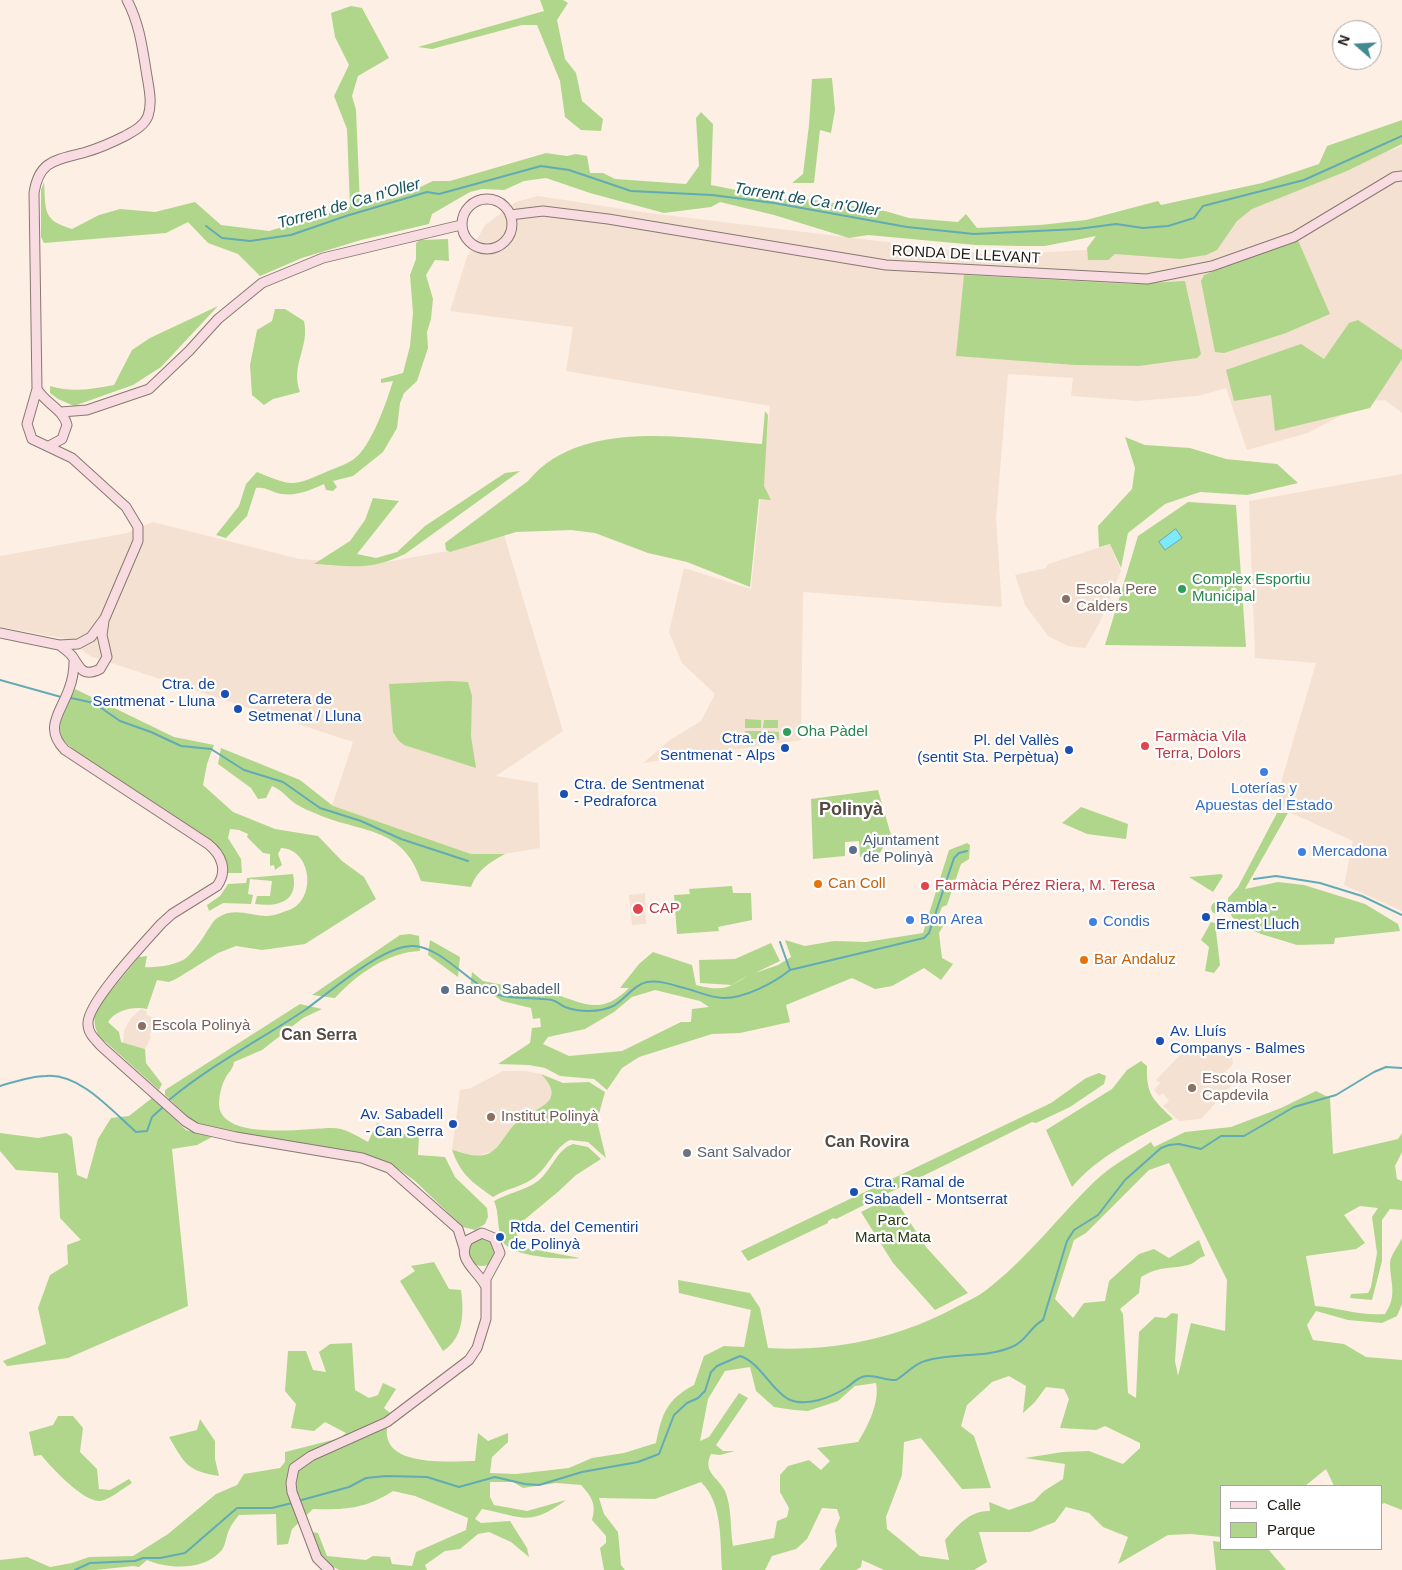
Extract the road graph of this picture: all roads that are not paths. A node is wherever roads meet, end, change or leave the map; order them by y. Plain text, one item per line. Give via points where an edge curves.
1 (126, 0) edge
2 (1402, 176) edge
3 (510, 215) junction
4 (461, 225) junction
5 (37, 389) junction
6 (57, 410) junction
7 (87, 410) junction
8 (31, 414) junction
9 (66, 430) junction
10 (49, 446) junction
11 (72, 458) junction
12 (105, 618) junction
13 (0, 634) edge
14 (87, 639) junction
15 (78, 644) junction
16 (59, 645) junction
17 (103, 646) junction
18 (74, 660) junction
19 (87, 672) junction
20 (69, 689) junction
21 (458, 1230) junction
22 (475, 1235) junction
23 (464, 1248) junction
24 (491, 1267) junction
25 (474, 1268) junction
26 (485, 1285) junction
27 (329, 1570) edge

1 - 5 main road via 138,24 142,44 149,100 146,119 138,129 104,146 54,160 41,172 36,184
2 - 3 main road, RONDA DE LLEVANT via 1369,191 1294,237 1212,266 1146,279 886,265 599,218 543,211
3 - 4 main road via 501,203 483,199 468,207
3 - 4 main road via 512,224 507,240 490,250 474,246 463,233
4 - 7 main road via 323,258 262,283 218,319 149,388
5 - 6 main road via 44,400
5 - 8 main road
6 - 7 main road
6 - 8 main road via 41,407
6 - 9 main road
7 - 9 main road
8 - 10 main road via 27,424 29,434 38,444
9 - 10 main road via 58,443
9 - 11 main road via 66,446
10 - 11 main road
11 - 12 main road via 126,507 138,527 134,555
12 - 14 main road
12 - 17 main road
13 - 16 main road
14 - 15 main road
14 - 17 main road via 94,639
15 - 16 main road
15 - 18 main road
16 - 18 main road
17 - 19 main road via 107,657 104,666 95,672
18 - 19 main road
18 - 20 main road
19 - 20 main road
20 - 21 main road via 54,728 61,746 208,844 223,866 218,886 161,924 96,1002 88,1019 89,1031 94,1038 193,1126 379,1163 398,1174
21 - 22 main road
21 - 23 main road
22 - 23 main road
22 - 24 main road via 489,1235 498,1243 499,1257
23 - 25 main road via 465,1259
24 - 25 main road
24 - 26 main road
25 - 26 main road
26 - 27 main road via 487,1312 484,1330 465,1365 387,1422 311,1456 294,1468 292,1492 317,1558

